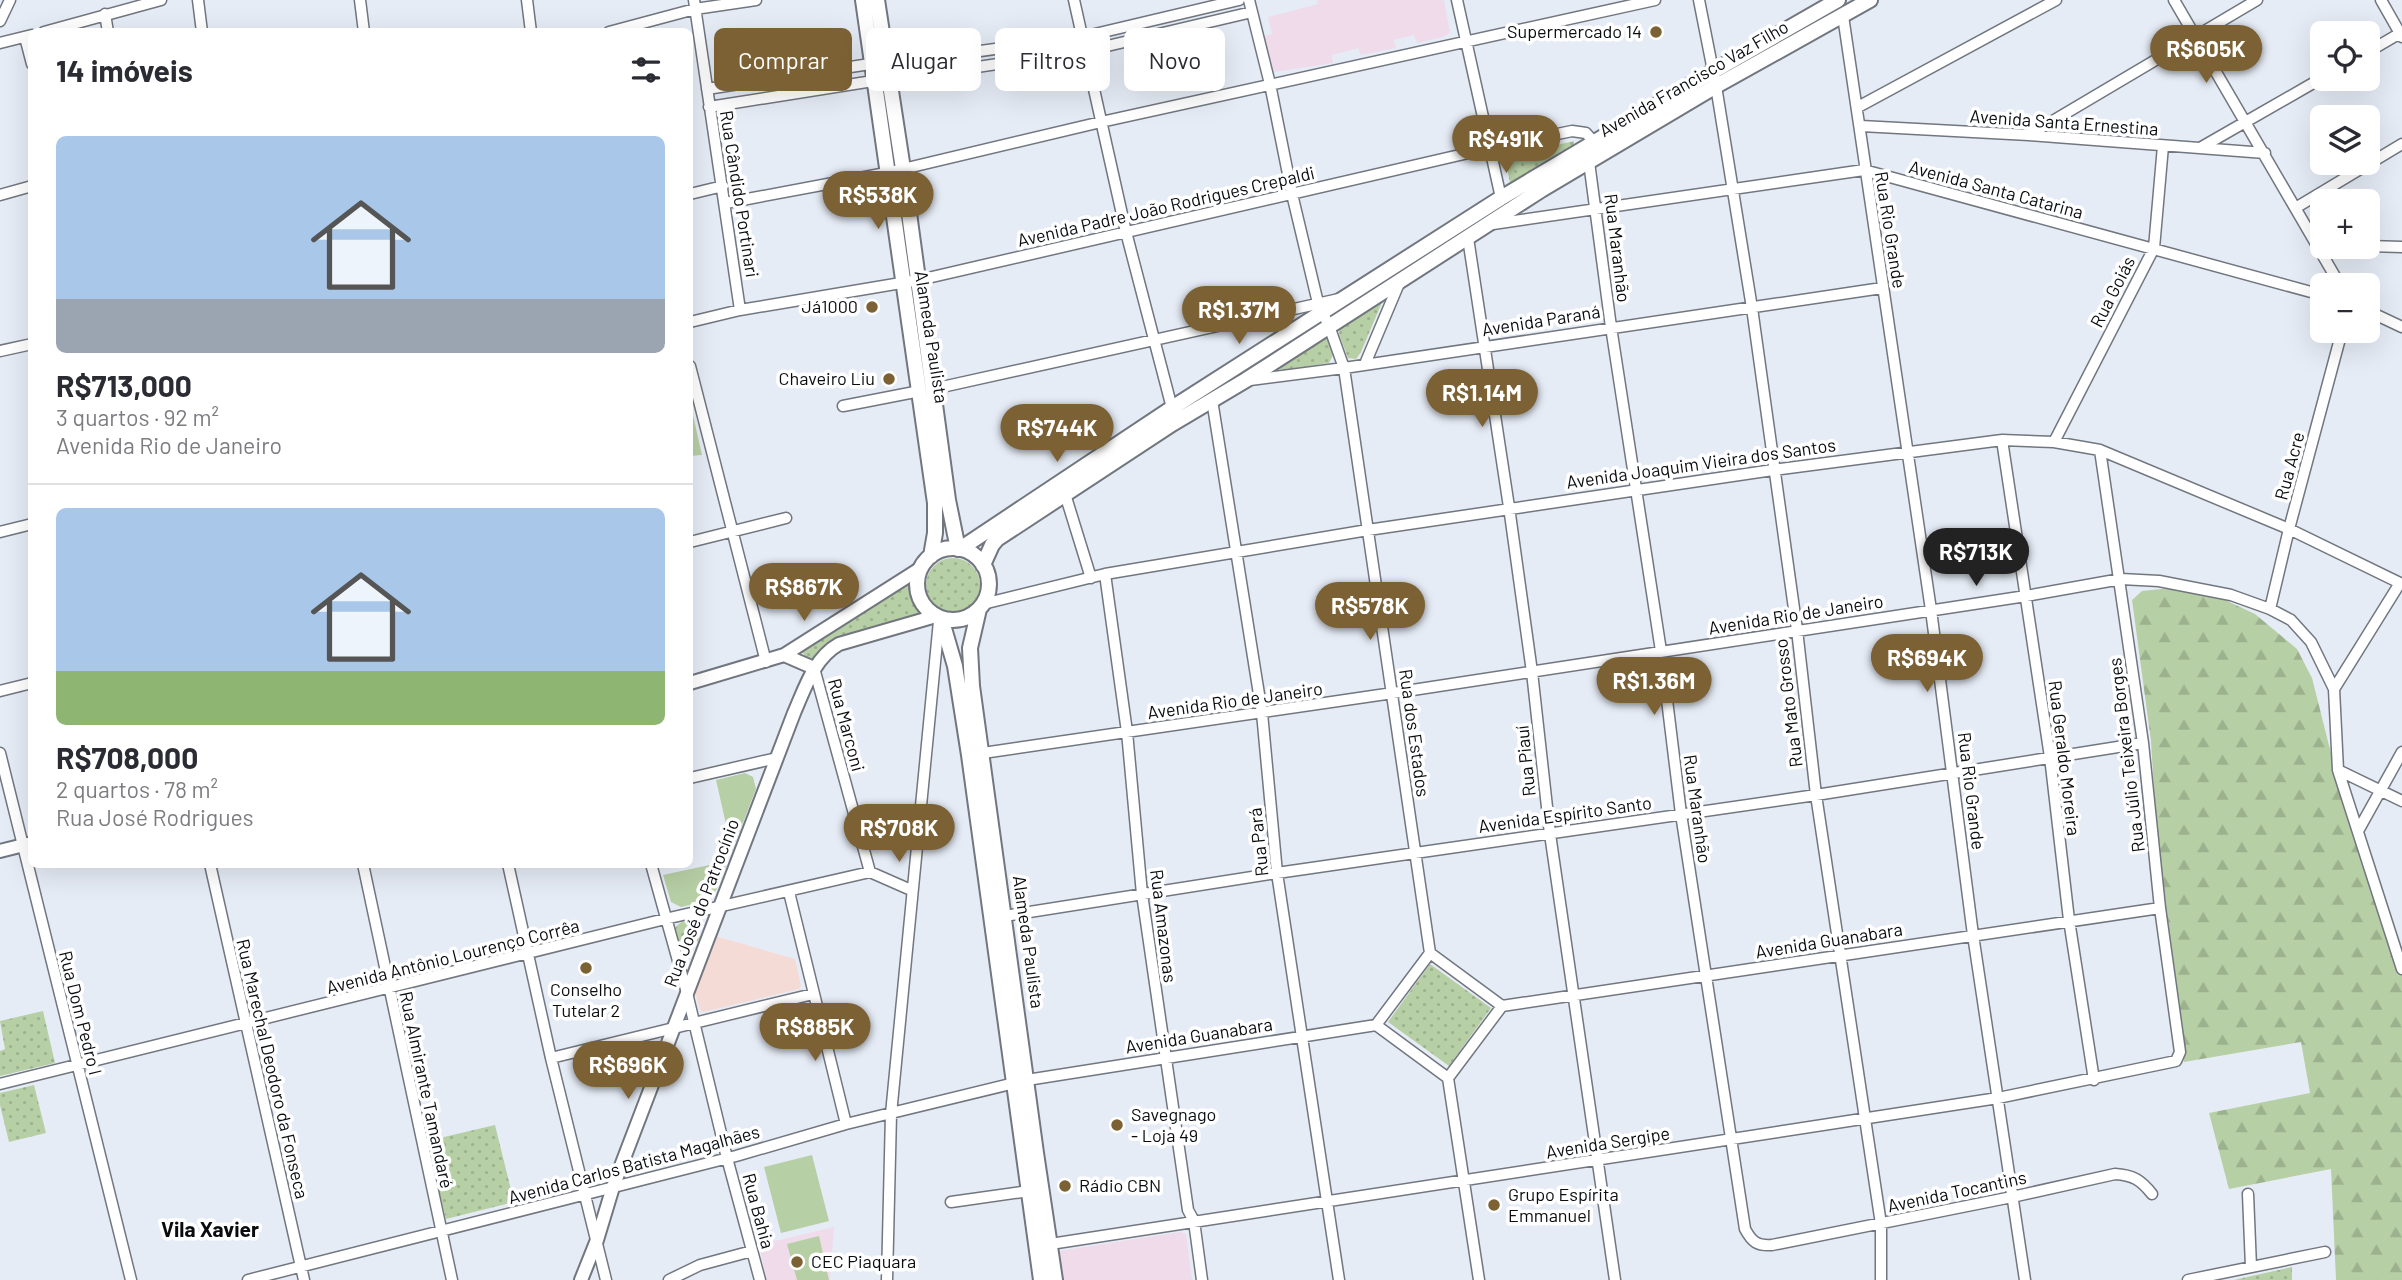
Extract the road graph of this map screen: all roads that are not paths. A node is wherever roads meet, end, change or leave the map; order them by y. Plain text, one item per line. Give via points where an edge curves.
1 (10, 0) edge
2 (161, 0) edge
3 (198, 0) edge
4 (360, 0) edge
5 (527, 0) edge
6 (756, 0) edge
7 (863, 0) edge
8 (877, 0) edge
9 (1074, 0) edge
10 (1239, 0) edge
11 (1249, 0) edge
12 (1457, 0) edge
13 (1654, 0) edge
14 (1699, 0) edge
15 (1838, 0) edge
16 (1870, 0) edge
17 (2056, 0) edge
18 (2174, 0) edge
19 (2258, 0) edge
20 (2381, 0) edge
21 (694, 5) edge
22 (1252, 12) junction
23 (104, 14) junction
24 (1843, 16) junction
25 (0, 21) edge
26 (57, 28) edge
27 (107, 28) edge
28 (202, 28) edge
29 (364, 28) edge
30 (530, 28) edge
31 (622, 28) edge
32 (866, 28) edge
33 (881, 28) edge
34 (1080, 28) edge
35 (1110, 30) edge
36 (2401, 34) edge
37 (28, 36) edge
38 (2196, 37) junction
39 (1466, 40) junction
40 (0, 43) edge
41 (1110, 45) edge
42 (2380, 45) edge
43 (866, 65) edge
44 (1714, 79) junction
45 (866, 82) edge
46 (1270, 84) junction
47 (2310, 85) edge
48 (707, 89) junction
49 (875, 91) edge
50 (891, 91) edge
51 (1094, 91) edge
52 (709, 107) junction
53 (1858, 107) junction
54 (1101, 122) junction
55 (2245, 123) junction
56 (1861, 126) junction
57 (2029, 135) junction
58 (1594, 142) junction
59 (2402, 144) edge
60 (2163, 146) junction
61 (1490, 148) junction
62 (2200, 149) junction
63 (2265, 153) junction
64 (1589, 162) junction
65 (903, 169) junction
66 (1864, 170) junction
67 (887, 173) junction
68 (723, 186) junction
69 (28, 187) edge
70 (1732, 190) junction
71 (693, 193) edge
72 (1292, 194) junction
73 (0, 195) edge
74 (1502, 198) junction
75 (726, 203) junction
76 (2297, 207) junction
77 (1597, 210) junction
78 (1490, 224) junction
79 (2310, 228) edge
80 (1126, 232) junction
81 (1468, 238) junction
82 (2380, 246) edge
83 (2402, 247) edge
84 (2154, 248) junction
85 (919, 280) junction
86 (1401, 280) junction
87 (903, 283) junction
88 (1882, 288) junction
89 (1315, 289) junction
90 (2310, 292) edge
91 (1304, 306) junction
92 (1752, 308) junction
93 (740, 310) junction
94 (1324, 314) junction
95 (2380, 317) edge
96 (693, 321) edge
97 (1611, 327) junction
98 (2402, 327) edge
99 (1155, 338) junction
100 (2339, 343) edge
101 (28, 344) edge
102 (1485, 346) junction
103 (1, 347) edge
104 (1365, 364) junction
105 (1344, 368) junction
106 (693, 377) edge
107 (1246, 380) junction
108 (926, 390) junction
109 (1212, 400) junction
110 (843, 406) dead end
111 (1172, 408) junction
112 (2002, 440) junction
113 (2054, 442) junction
114 (2100, 450) junction
115 (1908, 452) junction
116 (1773, 470) junction
117 (1637, 489) junction
118 (1065, 494) junction
119 (1509, 507) junction
120 (786, 518) dead end
121 (28, 525) edge
122 (2289, 529) junction
123 (733, 530) junction
124 (1368, 530) junction
125 (0, 532) edge
126 (693, 541) edge
127 (959, 549) junction
128 (1235, 551) junction
129 (926, 562) junction
130 (983, 565) junction
131 (1105, 574) junction
132 (1091, 578) junction
133 (2121, 579) junction
134 (2401, 584) edge
135 (2026, 596) junction
136 (981, 606) junction
137 (1931, 610) junction
138 (2270, 610) junction
139 (939, 617) junction
140 (1797, 630) junction
141 (1661, 651) junction
142 (785, 655) junction
143 (766, 662) junction
144 (814, 668) junction
145 (1532, 672) junction
146 (693, 682) edge
147 (28, 684) edge
148 (2334, 689) junction
149 (0, 691) edge
150 (1393, 693) junction
151 (1262, 713) junction
152 (1127, 732) junction
153 (2143, 743) junction
154 (2402, 752) edge
155 (0, 753) edge
156 (976, 754) junction
157 (2050, 757) junction
158 (776, 758) junction
159 (2338, 769) junction
160 (1953, 773) junction
161 (693, 777) edge
162 (2379, 791) junction
163 (1816, 795) junction
164 (2402, 802) edge
165 (1681, 814) junction
166 (2358, 831) junction
167 (1550, 834) junction
168 (27, 844) edge
169 (0, 850) edge
170 (1416, 853) junction
171 (32, 868) edge
172 (211, 868) edge
173 (364, 868) edge
174 (509, 868) edge
175 (652, 868) edge
176 (870, 872) junction
177 (1278, 873) junction
178 (911, 890) junction
179 (789, 892) junction
180 (1142, 894) junction
181 (720, 906) junction
182 (2160, 908) junction
183 (998, 917) junction
184 (665, 919) junction
185 (2068, 920) junction
186 (1973, 935) junction
187 (2402, 940) edge
188 (2396, 950) junction
189 (1430, 953) junction
190 (527, 955) junction
191 (1840, 955) junction
192 (2402, 970) edge
193 (1707, 976) junction
194 (389, 989) junction
195 (687, 993) junction
196 (813, 994) junction
197 (1575, 996) junction
198 (1502, 1006) junction
199 (693, 1023) junction
200 (247, 1024) junction
201 (1376, 1025) junction
202 (673, 1028) junction
203 (1302, 1037) junction
204 (2180, 1057) joint
205 (551, 1058) junction
206 (1166, 1058) junction
207 (77, 1066) junction
208 (1448, 1078) junction
209 (2094, 1080) junction
210 (1021, 1081) junction
211 (0, 1084) edge
212 (1998, 1098) junction
213 (891, 1114) junction
214 (1864, 1119) junction
215 (846, 1124) junction
216 (1731, 1139) junction
217 (727, 1157) junction
218 (1598, 1160) junction
219 (1463, 1181) junction
220 (613, 1187) junction
221 (1029, 1191) junction
222 (586, 1194) junction
223 (2152, 1194) dead end
224 (2248, 1194) dead end
225 (2012, 1197) junction
226 (1326, 1201) junction
227 (951, 1202) dead end
228 (1194, 1221) junction
229 (1881, 1224) junction
230 (440, 1232) junction
231 (597, 1240) junction
232 (1043, 1245) junction
233 (1761, 1245) joint
234 (752, 1251) junction
235 (2325, 1252) dead end
236 (301, 1267) junction
237 (2251, 1267) junction
238 (131, 1280) edge
239 (248, 1280) edge
240 (304, 1280) edge
241 (452, 1280) edge
242 (581, 1280) edge
243 (606, 1280) edge
244 (669, 1280) edge
245 (760, 1280) edge
246 (887, 1280) edge
247 (1041, 1280) edge
248 (1055, 1280) edge
249 (1202, 1280) edge
250 (1339, 1280) edge
251 (1479, 1280) edge
252 (1615, 1280) edge
253 (1881, 1280) edge
254 (2025, 1280) edge
255 (2188, 1280) edge

1 - 25 street
2 - 23 street
3 - 28 street
4 - 29 street
5 - 30 street
6 - 21 street
7 - 32 main road, Alameda Paulista
8 - 33 main road, Alameda Paulista
9 - 34 street
10 - 35 street
11 - 22 street, Rua dos Estados
12 - 39 street
13 - 39 street
14 - 44 street, Rua Mato Grosso
15 - 44 main road, Avenida Francisco Vaz Filho
16 - 24 main road, Avenida Francisco Vaz Filho
17 - 53 street
18 - 38 street
19 - 38 street
20 - 36 street
21 - 31 street
21 - 48 street, Rua Cândido Portinari
22 - 41 street
22 - 46 street, Rua dos Estados
23 - 26 street
23 - 27 street
24 - 44 main road, Avenida Francisco Vaz Filho
24 - 53 street, Rua Rio Grande
36 - 42 street
37 - 40 street
38 - 55 street
38 - 57 street
39 - 46 street
39 - 61 street
43 - 48 street
44 - 58 main road, Avenida Francisco Vaz Filho
44 - 64 main road, Avenida Francisco Vaz Filho
44 - 70 street, Rua Mato Grosso
45 - 52 street
46 - 54 street
46 - 72 street, Rua dos Estados
47 - 55 street
48 - 52 street, Rua Cândido Portinari
49 - 67 main road, Alameda Paulista
50 - 65 main road, Alameda Paulista
51 - 54 street
52 - 68 street, Rua Cândido Portinari
53 - 56 street, Rua Rio Grande
54 - 65 street
54 - 80 street
55 - 62 street
55 - 63 street
56 - 57 street, Avenida Santa Ernestina
56 - 66 street, Rua Rio Grande
57 - 60 street, Avenida Santa Ernestina
58 - 61 street, Avenida Padre João Rodrigues Crepaldi via 1586,133 1572,131
58 - 74 main road, Avenida Francisco Vaz Filho
59 - 76 street
60 - 62 street, Avenida Santa Ernestina
60 - 84 street, Rua Goiás
61 - 72 street, Avenida Padre João Rodrigues Crepaldi
61 - 74 street
62 - 63 street, Avenida Santa Ernestina
63 - 76 street
64 - 77 street, Rua Maranhão
64 - 78 main road, Avenida Francisco Vaz Filho
65 - 67 street
65 - 85 main road, Alameda Paulista
66 - 70 street, Avenida Santa Catarina
66 - 84 street, Avenida Santa Catarina
66 - 88 street, Rua Rio Grande
67 - 75 street
67 - 87 main road, Alameda Paulista
68 - 71 street
68 - 75 street, Rua Cândido Portinari
69 - 73 street
70 - 77 street, Avenida Santa Catarina
70 - 92 street, Rua Mato Grosso
72 - 80 street, Avenida Padre João Rodrigues Crepaldi
72 - 89 street, Rua dos Estados
74 - 94 main road, Avenida Francisco Vaz Filho
75 - 93 street, Rua Cândido Portinari
76 - 79 street
77 - 78 street, Avenida Santa Catarina
77 - 97 street, Rua Maranhão
78 - 81 main road, Avenida Francisco Vaz Filho
80 - 85 street, Avenida Padre João Rodrigues Crepaldi
80 - 99 street
81 - 86 main road, Avenida Francisco Vaz Filho
81 - 102 street, Rua Piauí
82 - 83 street
84 - 90 street, Avenida Santa Catarina
84 - 113 street, Rua Goiás
85 - 87 street, Avenida Padre João Rodrigues Crepaldi
85 - 108 main road, Alameda Paulista
86 - 94 main road, Avenida Francisco Vaz Filho
86 - 104 street
87 - 93 street, Avenida Padre João Rodrigues Crepaldi
87 - 108 main road, Alameda Paulista
88 - 92 street, Avenida Paraná
88 - 115 street, Rua Rio Grande
89 - 91 street
89 - 94 street, Rua dos Estados
91 - 94 street
91 - 99 street
92 - 97 street, Avenida Paraná
92 - 116 street, Rua Mato Grosso
93 - 96 street, Avenida Padre João Rodrigues Crepaldi
94 - 105 street, Rua dos Estados
94 - 107 main road, Avenida Francisco Vaz Filho
94 - 111 main road, Avenida Francisco Vaz Filho
95 - 98 street
97 - 102 street, Avenida Paraná
97 - 117 street, Rua Maranhão
99 - 108 street
99 - 111 street
100 - 122 street, Rua Acre
101 - 103 street
102 - 104 street, Avenida Paraná
102 - 119 street, Rua Piauí
104 - 105 street, Avenida Paraná
105 - 107 street, Avenida Paraná
105 - 124 street, Rua dos Estados
106 - 123 street
107 - 109 main road, Avenida Francisco Vaz Filho
108 - 110 street
108 - 127 main road, Alameda Paulista
108 - 129 main road, Alameda Paulista via 935,503 935,533
109 - 118 main road, Avenida Francisco Vaz Filho
109 - 128 street, Rua Pará
111 - 127 main road, Avenida Francisco Vaz Filho
112 - 113 street, Avenida Joaquim Vieira dos Santos
112 - 115 street, Avenida Joaquim Vieira dos Santos
112 - 135 street, Rua Geraldo Moreira
113 - 114 street, Avenida Joaquim Vieira dos Santos
114 - 122 street, Avenida Joaquim Vieira dos Santos
114 - 133 street, Rua Júlio Teixeira Borges
115 - 116 street, Avenida Joaquim Vieira dos Santos
115 - 137 street, Rua Rio Grande
116 - 117 street, Avenida Joaquim Vieira dos Santos
116 - 140 street, Rua Mato Grosso
117 - 119 street, Avenida Joaquim Vieira dos Santos
117 - 141 street, Rua Maranhão
118 - 130 main road, Avenida Francisco Vaz Filho via 998,539
118 - 132 street
119 - 124 street, Avenida Joaquim Vieira dos Santos
119 - 145 street, Rua Piauí
120 - 123 street
121 - 125 street
122 - 134 street, Avenida Joaquim Vieira dos Santos
122 - 138 street, Rua Acre
123 - 126 street
123 - 143 street
124 - 128 street, Avenida Joaquim Vieira dos Santos
124 - 150 street, Rua dos Estados
127 - 129 main road via 948,549
127 - 130 main road
128 - 131 street, Avenida Joaquim Vieira dos Santos
128 - 151 street, Rua Pará
129 - 139 main road via 917,578 917,590 920,600
129 - 142 street
130 - 136 main road via 989,584
131 - 132 street, Avenida Joaquim Vieira dos Santos
131 - 152 street, Rua Amazonas
132 - 136 street, Avenida Joaquim Vieira dos Santos
133 - 135 street, Avenida Rio de Janeiro
133 - 138 street, Avenida Rio de Janeiro via 2231,595
133 - 153 street, Rua Júlio Teixeira Borges
134 - 148 street
135 - 137 street, Avenida Rio de Janeiro
135 - 157 street, Rua Geraldo Moreira
136 - 139 main road via 961,619
136 - 156 main road, Alameda Paulista via 970,648
137 - 140 street, Avenida Rio de Janeiro
137 - 160 street, Rua Rio Grande
138 - 148 street, Avenida Rio de Janeiro via 2291,620 2311,642
139 - 144 street, Rua José do Patrocínio via 839,644
139 - 156 main road, Alameda Paulista
139 - 178 street
140 - 141 street, Avenida Rio de Janeiro
140 - 163 street, Rua Mato Grosso
141 - 145 street, Avenida Rio de Janeiro
141 - 165 street, Rua Maranhão
142 - 143 street
142 - 144 street
143 - 146 street
144 - 158 street, Rua José do Patrocínio
144 - 176 street, Rua Marconi
145 - 150 street, Avenida Rio de Janeiro
145 - 167 street, Rua Piauí
147 - 149 street
148 - 159 street
150 - 151 street, Avenida Rio de Janeiro
150 - 170 street, Rua dos Estados
151 - 152 street, Avenida Rio de Janeiro
151 - 177 street, Rua Pará
152 - 156 street, Avenida Rio de Janeiro
152 - 180 street, Rua Amazonas
153 - 157 street, Avenida Espírito Santo
153 - 182 street, Rua Júlio Teixeira Borges
154 - 162 street
155 - 168 street, Rua Dom Pedro I
156 - 183 main road, Alameda Paulista
157 - 160 street, Avenida Espírito Santo
157 - 185 street, Rua Geraldo Moreira
158 - 161 street
158 - 181 street, Rua José do Patrocínio
159 - 162 street
159 - 166 street
160 - 163 street, Avenida Espírito Santo
160 - 186 street, Rua Rio Grande
162 - 164 street
162 - 166 street
163 - 165 street, Avenida Espírito Santo
163 - 191 street, Rua Mato Grosso
165 - 167 street, Avenida Espírito Santo
165 - 193 street, Rua Maranhão
166 - 188 street
167 - 170 street, Avenida Espírito Santo
167 - 197 street, Rua Piauí
168 - 169 street
170 - 177 street, Avenida Espírito Santo
170 - 189 street, Rua dos Estados
171 - 207 street, Rua Dom Pedro I
172 - 200 street, Rua Marechal Deodoro da Fonseca
173 - 194 street, Rua Almirante Tamandaré
174 - 190 street
175 - 184 street, Rua Bahia
176 - 178 street
176 - 179 street, Avenida Antônio Lourenço Corrêa
177 - 180 street, Avenida Espírito Santo
177 - 203 street, Rua Pará
178 - 213 street
179 - 181 street, Avenida Antônio Lourenço Corrêa
179 - 196 street
180 - 183 street, Avenida Espírito Santo
180 - 206 street, Rua Amazonas
181 - 184 street, Avenida Antônio Lourenço Corrêa
181 - 195 street, Rua José do Patrocínio
182 - 185 street, Avenida Guanabara
182 - 204 street, Rua Júlio Teixeira Borges
183 - 210 main road, Alameda Paulista
184 - 190 street, Avenida Antônio Lourenço Corrêa
184 - 195 street, Rua Bahia
185 - 186 street, Avenida Guanabara
185 - 209 street, Rua Geraldo Moreira
186 - 191 street, Avenida Guanabara
186 - 212 street, Rua Rio Grande
187 - 188 street
188 - 192 street
189 - 198 street
189 - 201 street
190 - 194 street, Avenida Antônio Lourenço Corrêa
190 - 205 street
191 - 193 street, Avenida Guanabara
191 - 214 street, Rua Mato Grosso
193 - 197 street, Avenida Guanabara
193 - 216 street, Rua Maranhão
194 - 200 street, Avenida Antônio Lourenço Corrêa
194 - 230 street, Rua Almirante Tamandaré
195 - 199 street, Rua Bahia
195 - 202 street, Rua José do Patrocínio
196 - 199 street
196 - 215 street
197 - 198 street, Avenida Guanabara
197 - 218 street, Rua Piauí
198 - 208 street
199 - 202 street
199 - 217 street, Rua Bahia
200 - 207 street, Avenida Antônio Lourenço Corrêa
200 - 236 street, Rua Marechal Deodoro da Fonseca
201 - 203 street, Avenida Guanabara
201 - 208 street
202 - 205 street
202 - 220 street, Rua José do Patrocínio
203 - 206 street, Avenida Guanabara
203 - 226 street, Rua Pará
204 - 209 street, Avenida Sergipe via 2172,1063
205 - 222 street
206 - 210 street, Avenida Guanabara
206 - 228 street, Rua Amazonas via 1188,1210
207 - 211 street, Avenida Antônio Lourenço Corrêa
207 - 238 street, Rua Dom Pedro I
208 - 219 street
209 - 212 street, Avenida Sergipe
210 - 213 street, Avenida Carlos Batista Magalhães
210 - 221 main road, Alameda Paulista
210 - 232 main road, Alameda Paulista
212 - 214 street, Avenida Sergipe
212 - 225 street, Rua Rio Grande
213 - 215 street, Avenida Carlos Batista Magalhães
213 - 246 street
214 - 216 street, Avenida Sergipe
214 - 229 street, Rua Mato Grosso
215 - 217 street, Avenida Carlos Batista Magalhães
216 - 218 street, Avenida Sergipe
216 - 233 street, Rua Maranhão via 1745,1229 1752,1241
217 - 220 street, Avenida Carlos Batista Magalhães
217 - 234 street, Rua Bahia
218 - 219 street, Avenida Sergipe
218 - 252 street, Rua Piauí
219 - 226 street, Avenida Sergipe
219 - 251 street
220 - 222 street, Avenida Carlos Batista Magalhães
220 - 231 street, Rua José do Patrocínio
221 - 227 street
221 - 232 main road, Alameda Paulista
222 - 230 street, Avenida Carlos Batista Magalhães
222 - 231 street
223 - 225 street, Avenida Tocantins via 2129,1174 2115,1174
224 - 237 street
225 - 229 street, Avenida Tocantins
225 - 254 street, Rua Rio Grande
226 - 228 street, Avenida Sergipe
226 - 250 street, Rua Pará
228 - 232 street, Avenida Sergipe
228 - 249 street, Rua Amazonas
229 - 233 street, Avenida Tocantins
229 - 253 street, Rua Mato Grosso
230 - 236 street, Avenida Carlos Batista Magalhães
230 - 241 street, Rua Almirante Tamandaré
231 - 242 street, Rua José do Patrocínio
231 - 243 street
232 - 247 main road, Alameda Paulista
232 - 248 main road, Alameda Paulista
234 - 244 street via 700,1265
234 - 245 street, Rua Bahia
235 - 237 street
236 - 239 street, Avenida Carlos Batista Magalhães
236 - 240 street, Rua Marechal Deodoro da Fonseca
237 - 255 street

